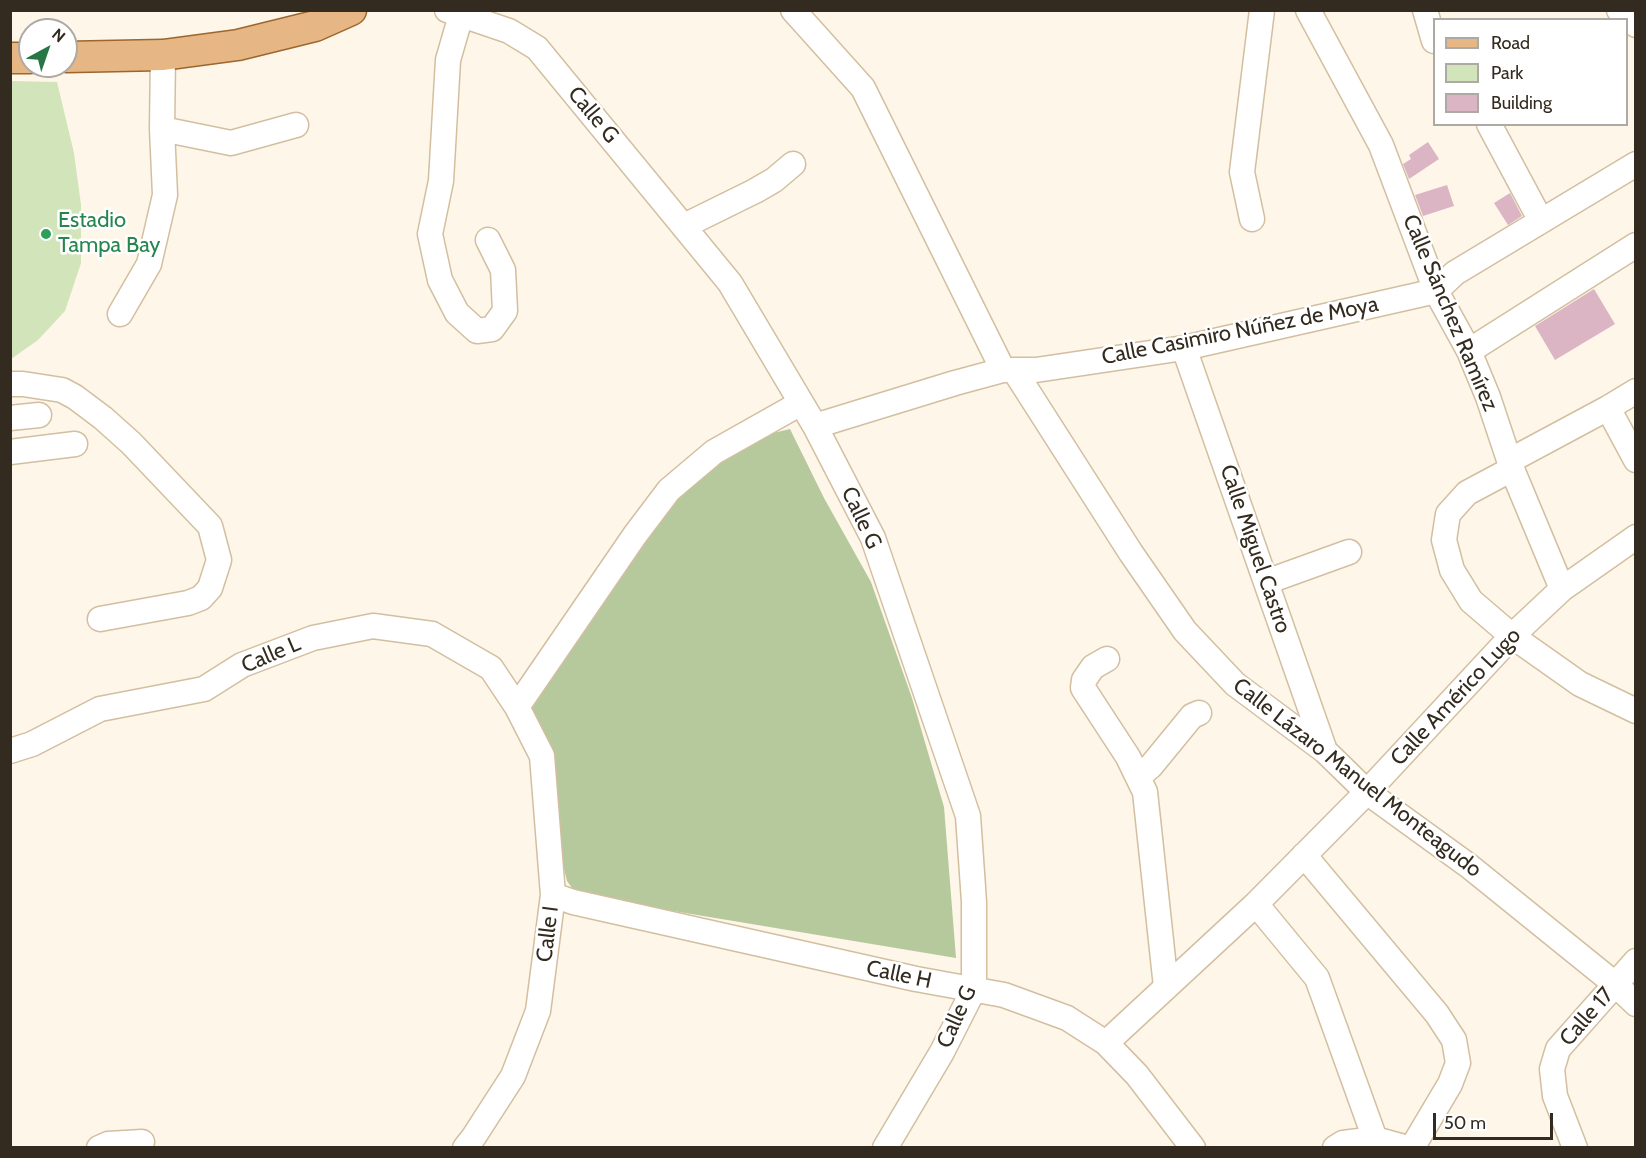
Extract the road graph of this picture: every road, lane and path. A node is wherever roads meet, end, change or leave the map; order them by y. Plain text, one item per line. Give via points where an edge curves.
1 (351, 10) edge
2 (793, 10) edge
3 (1262, 10) edge
4 (1308, 10) edge
5 (1425, 10) edge
6 (454, 13) edge
7 (1433, 38) edge
8 (163, 55) junction
9 (78, 57) edge
10 (296, 125) dead end
11 (1490, 126) edge
12 (162, 129) junction
13 (793, 164) dead end
14 (1635, 164) edge
15 (1252, 219) dead end
16 (1541, 222) junction
17 (684, 226) junction
18 (488, 240) dead end
19 (1635, 245) edge
20 (1436, 291) junction
21 (120, 314) dead end
22 (1184, 348) junction
23 (1468, 351) junction
24 (1009, 370) junction
25 (10, 384) edge
26 (1635, 391) edge
27 (801, 403) junction
28 (1608, 408) junction
29 (39, 415) dead end
30 (10, 418) edge
31 (815, 426) junction
32 (75, 444) dead end
33 (10, 452) edge
34 (1635, 460) edge
35 (1511, 465) junction
36 (1635, 537) edge
37 (1349, 552) dead end
38 (1266, 582) junction
39 (1562, 589) junction
40 (99, 619) dead end
41 (1512, 636) junction
42 (1107, 658) dead end
43 (517, 707) junction
44 (1635, 711) edge
45 (1198, 713) dead end
46 (10, 751) edge
47 (1325, 751) junction
48 (1138, 777) junction
49 (1367, 792) junction
50 (1304, 855) junction
51 (552, 896) junction
52 (1256, 904) junction
53 (1635, 961) edge
54 (1615, 984) junction
55 (1166, 987) junction
56 (974, 989) junction
57 (1635, 1004) edge
58 (1106, 1043) junction
59 (1375, 1139) junction
60 (142, 1142) dead end
61 (99, 1148) edge
62 (465, 1148) edge
63 (885, 1148) edge
64 (1193, 1148) edge
65 (1335, 1148) edge
66 (1410, 1148) edge
67 (1575, 1148) edge

1 - 8 main road via 315,26 238,45
2 - 24 street, Calle Lázaro Manuel Monteagudo via 862,88
3 - 15 street via 1242,172
4 - 20 street, Calle Sánchez Ramírez via 1381,145
5 - 7 street
6 - 17 street, Calle G via 509,31 537,48
6 - 18 street via 441,181 430,234 440,280 457,313 477,331 492,329 505,312 503,270
8 - 9 main road
8 - 12 street
10 - 12 street via 231,143
11 - 16 street
12 - 21 street via 165,195 149,264
13 - 17 street via 755,191
14 - 16 street, Calle Casimiro Núñez de Moya
16 - 20 street, Calle Casimiro Núñez de Moya via 1455,273
17 - 27 street, Calle G via 730,282
19 - 23 street
20 - 22 street, Calle Casimiro Núñez de Moya
20 - 23 street, Calle Sánchez Ramírez
22 - 24 street, Calle Casimiro Núñez de Moya via 1036,370
22 - 38 street, Calle Miguel Castro
23 - 35 street, Calle Sánchez Ramírez
24 - 31 street, Calle Casimiro Núñez de Moya via 955,382
24 - 47 street, Calle Lázaro Manuel Monteagudo via 1185,632 1235,684
25 - 40 street via 62,390 75,397 131,443 210,526 219,560 210,588 201,598
26 - 28 street
27 - 31 street, Calle G
27 - 43 street via 714,452 669,490
28 - 34 street
28 - 35 street
29 - 30 street
31 - 56 street, Calle G via 873,538 968,816 974,902
32 - 33 street
35 - 39 street, Calle Sánchez Ramírez
35 - 41 street via 1467,493 1454,507 1448,514 1444,540 1452,570 1472,601
36 - 39 street, Calle Américo Lugo
37 - 38 street
38 - 47 street, Calle Miguel Castro
39 - 41 street, Calle Américo Lugo
41 - 44 street via 1580,684
41 - 49 street, Calle Américo Lugo
42 - 48 street via 1093,667 1083,688
43 - 46 street, Calle L via 491,668 432,634 373,626 313,638 242,665 204,689 100,709
43 - 51 street, Calle I via 543,756
45 - 48 street
47 - 49 street, Calle Lázaro Manuel Monteagudo
48 - 55 street via 1149,815
49 - 50 street, Calle Américo Lugo
49 - 54 street, Calle Lázaro Manuel Monteagudo via 1469,866
50 - 52 street, Calle Américo Lugo
50 - 66 street via 1437,1014 1454,1040 1458,1063 1450,1084
51 - 56 street, Calle H
51 - 62 street, Calle I via 538,1011 513,1076
52 - 55 street, Calle Américo Lugo
52 - 59 street via 1317,978
53 - 54 street, Calle 17
54 - 57 street, Calle Lázaro Manuel Monteagudo
54 - 67 street, Calle 17 via 1558,1049 1552,1069 1555,1096
55 - 58 street, Calle Américo Lugo
56 - 58 street, Calle H via 1004,995 1067,1018
56 - 63 street, Calle G
58 - 64 street, Calle H via 1137,1075
59 - 65 street via 1343,1143
59 - 66 street
60 - 61 street

